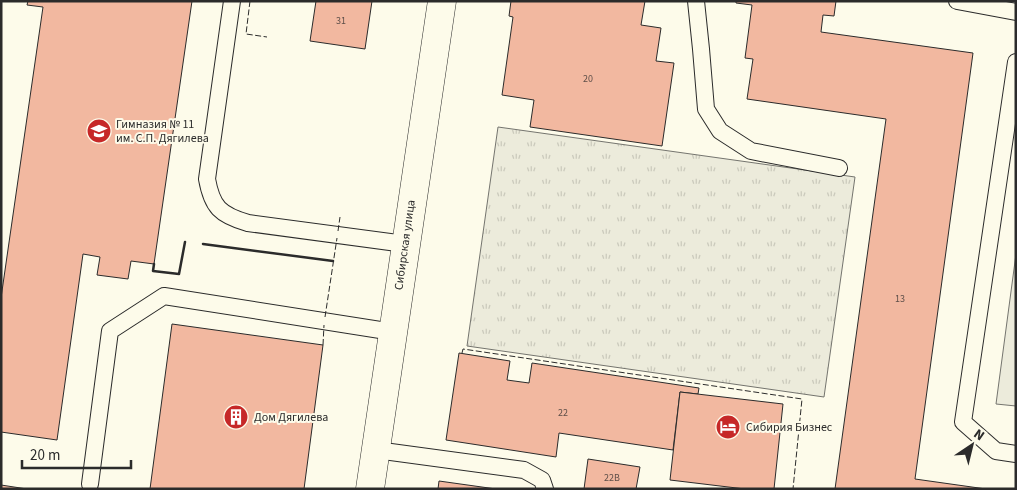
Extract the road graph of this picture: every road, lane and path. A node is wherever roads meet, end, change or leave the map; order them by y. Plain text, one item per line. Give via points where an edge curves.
1 (232, 1) edge
2 (442, 1) edge
3 (696, 1) edge
4 (957, 1) edge
5 (1016, 12) edge
6 (1016, 62) edge
7 (839, 168) dead end
8 (405, 244) junction
9 (393, 332) junction
10 (376, 450) junction
11 (1016, 454) edge
12 (90, 484) dead end
13 (370, 489) edge
14 (545, 489) edge

1 - 8 lane via 207,179 210,198 233,219 248,223
2 - 8 main road, Сибирская улица
3 - 7 lane via 706,109 720,131 750,151
4 - 5 lane
6 - 11 lane via 963,422 996,451
8 - 9 main road, Сибирская улица
9 - 10 main road, Сибирская улица
9 - 12 lane via 164,296 110,331
10 - 13 main road, Сибирская улица
10 - 14 lane via 524,470 542,480

